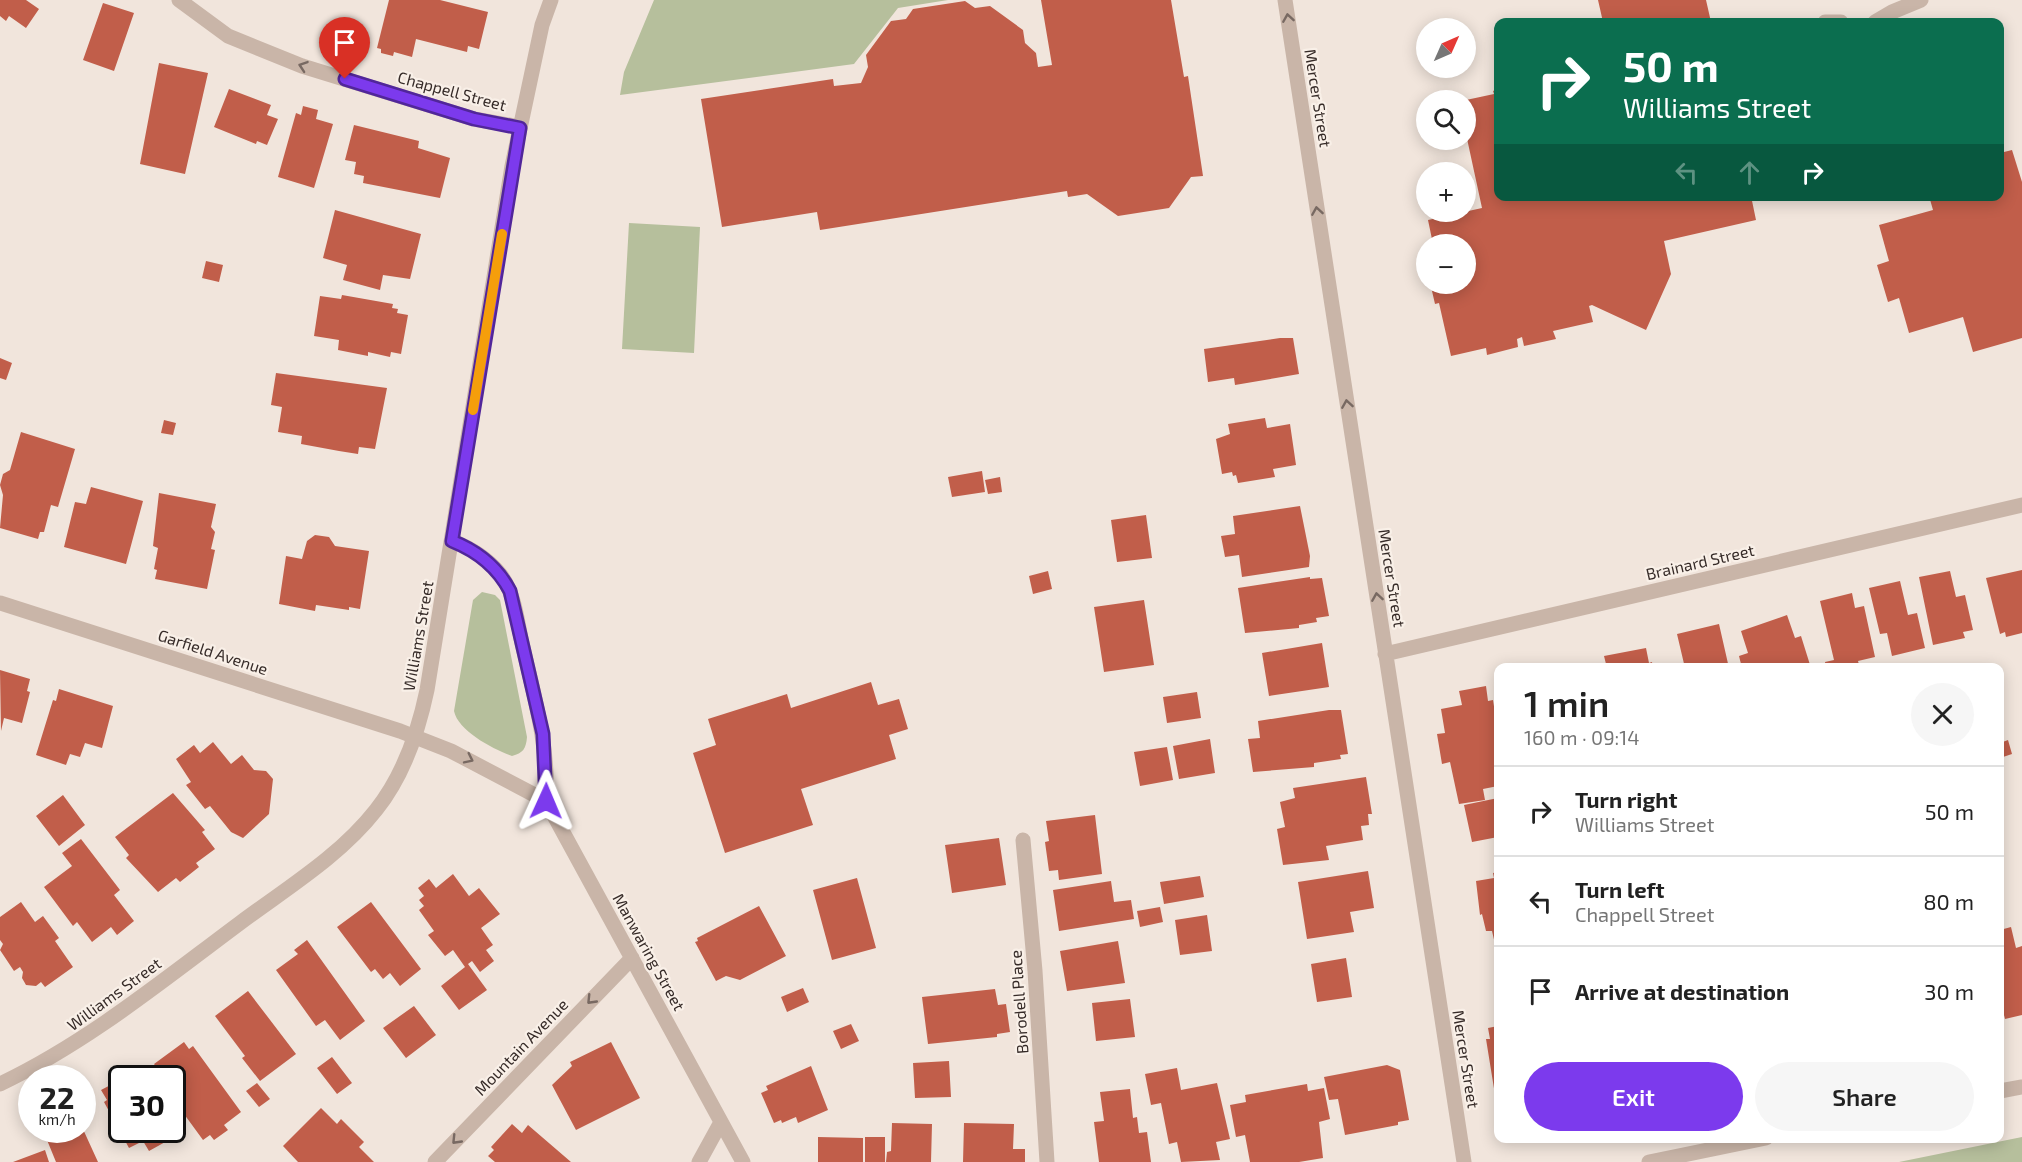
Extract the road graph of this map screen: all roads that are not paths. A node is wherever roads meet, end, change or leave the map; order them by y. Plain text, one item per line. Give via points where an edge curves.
1 (179, 0) edge
2 (551, 0) edge
3 (1285, 0) edge
4 (1921, 0) edge
5 (1882, 18) edge
6 (520, 128) junction
7 (2022, 505) edge
8 (452, 541) junction
9 (0, 603) edge
10 (1385, 654) junction
11 (415, 737) junction
12 (546, 801) junction
13 (1023, 840) dead end
14 (632, 958) junction
15 (0, 1084) edge
16 (2022, 1087) edge
17 (2004, 1090) edge
18 (721, 1122) junction
19 (1742, 1143) edge
20 (435, 1162) edge
21 (699, 1162) edge
22 (743, 1162) edge
23 (1047, 1162) edge
24 (1464, 1162) edge
25 (1649, 1162) edge

6 -> 1 street, Chappell Street via 474,119 302,66 228,36
2 - 6 street, Williams Street
10 -> 3 street, Mercer Street
4 - 5 street
6 - 8 street, Williams Street
7 - 10 street, Brainard Street
8 - 11 street, Williams Street via 427,690
8 - 12 street, Manwaring Street via 487,560 510,591 543,734
9 - 11 street, Garfield Avenue
10 - 24 street, Mercer Street
11 -> 12 street via 500,774
11 - 15 street, Williams Street via 376,810 330,856 88,1035
12 - 14 street, Manwaring Street
13 - 23 street, Borodell Place
14 - 18 street, Manwaring Street
14 -> 20 street, Mountain Avenue
16 - 17 street
18 - 21 street
18 - 22 street, Manwaring Street
19 - 25 street

